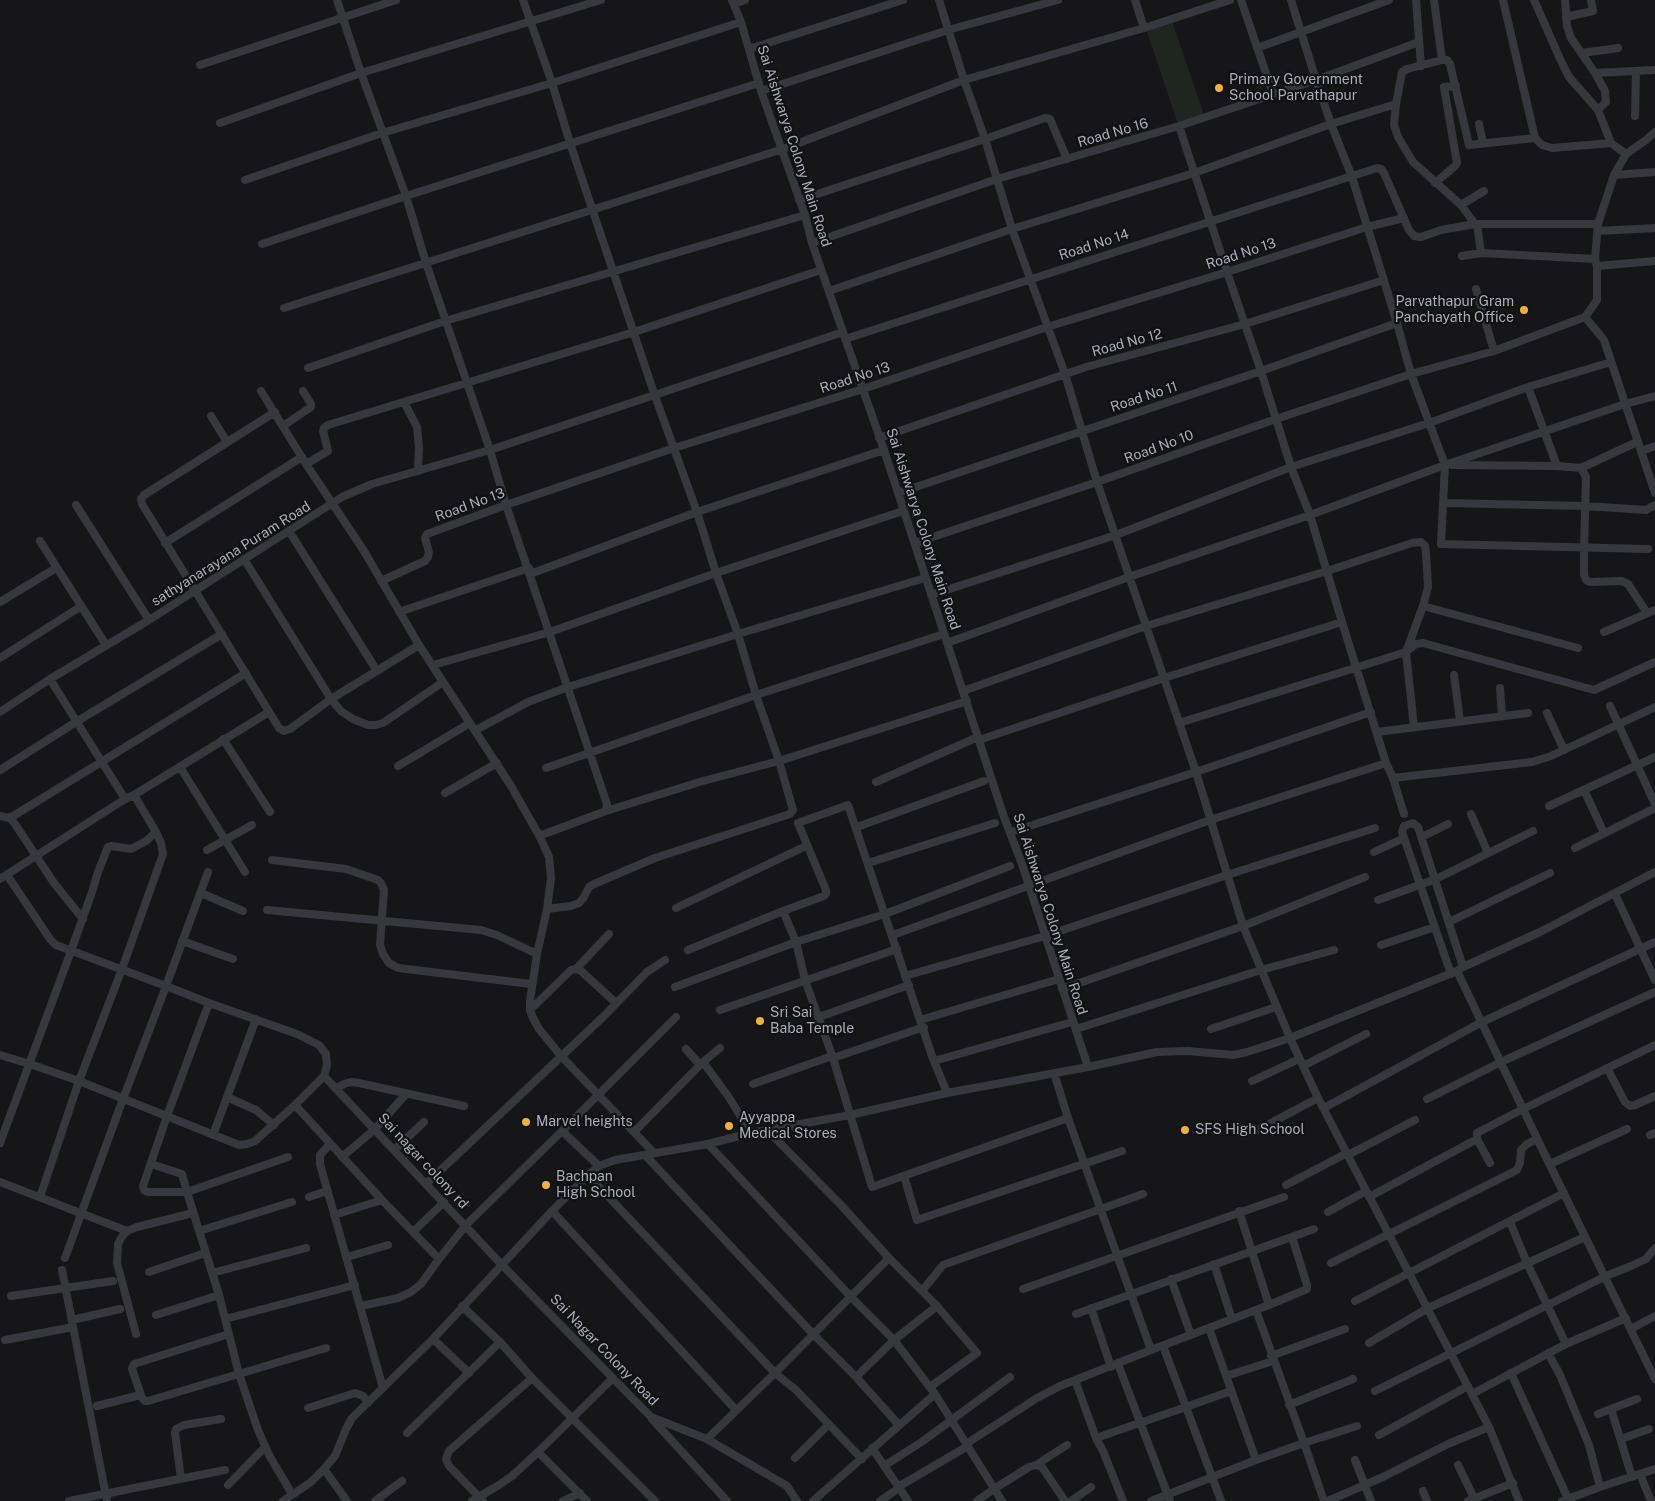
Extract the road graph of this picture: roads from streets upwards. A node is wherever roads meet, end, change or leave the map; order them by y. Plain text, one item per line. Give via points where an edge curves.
1 (337, 0) edge
2 (396, 0) edge
3 (523, 0) edge
4 (600, 0) edge
5 (745, 0) edge
6 (903, 0) edge
7 (939, 0) edge
8 (1058, 0) edge
9 (1135, 0) edge
10 (1230, 0) edge
11 (1241, 0) edge
12 (1291, 0) edge
13 (1389, 0) edge
14 (1416, 0) edge
15 (1434, 0) edge
16 (1503, 0) edge
17 (1534, 0) edge
18 (1565, 0) edge
19 (1591, 0) edge
20 (733, 2) edge
21 (1566, 17) junction
22 (343, 18) junction
23 (531, 22) junction
24 (741, 22) junction
25 (1144, 28) junction
26 (948, 30) junction
27 (1301, 31) junction
28 (1419, 42) junction
29 (1257, 48) junction
30 (1618, 48) dead end
31 (749, 49) junction
32 (1582, 53) junction
33 (1442, 60) junction
34 (200, 65) dead end
35 (1421, 66) junction
36 (1655, 70) edge
37 (1636, 71) junction
38 (361, 73) junction
39 (1595, 73) junction
40 (964, 80) junction
41 (1316, 80) junction
42 (552, 83) junction
43 (759, 83) junction
44 (1456, 86) junction
45 (761, 91) junction
46 (1273, 94) junction
47 (1396, 104) junction
48 (1598, 110) junction
49 (1635, 116) dead end
50 (220, 123) dead end
51 (1331, 124) junction
52 (1478, 124) dead end
53 (1179, 126) junction
54 (1655, 132) edge
55 (382, 133) junction
56 (1535, 138) junction
57 (985, 139) junction
58 (570, 143) junction
59 (1483, 143) junction
60 (1611, 143) junction
61 (782, 149) junction
62 (1626, 154) junction
63 (1067, 159) junction
64 (1655, 172) edge
65 (1194, 173) junction
66 (1614, 175) junction
67 (1352, 177) junction
68 (997, 179) junction
69 (245, 180) dead end
70 (1436, 183) junction
71 (1484, 191) dead end
72 (406, 196) junction
73 (799, 200) junction
74 (1461, 205) junction
75 (593, 209) junction
76 (804, 215) junction
77 (1404, 218) junction
78 (1210, 222) junction
79 (1476, 224) junction
80 (1367, 227) junction
81 (1598, 227) junction
82 (1655, 228) edge
83 (1012, 229) junction
84 (812, 243) junction
85 (262, 244) dead end
86 (1481, 254) junction
87 (1462, 256) dead end
88 (1655, 261) edge
89 (426, 263) junction
90 (1596, 263) junction
91 (822, 270) junction
92 (614, 272) junction
93 (1227, 272) junction
94 (1030, 279) junction
95 (1384, 280) junction
96 (1476, 289) dead end
97 (829, 291) junction
98 (284, 308) dead end
99 (1585, 317) junction
100 (445, 321) junction
101 (1397, 323) junction
102 (1245, 324) junction
103 (1047, 327) junction
104 (634, 332) junction
105 (844, 336) junction
106 (1494, 351) junction
107 (1611, 362) junction
108 (308, 368) dead end
109 (1261, 371) junction
110 (1065, 374) junction
111 (1411, 374) junction
112 (467, 384) junction
113 (1528, 387) junction
114 (863, 389) junction
115 (262, 390) dead end
116 (303, 391) dead end
117 (655, 396) junction
118 (1655, 396) edge
119 (404, 402) junction
120 (1625, 404) junction
121 (275, 412) junction
122 (211, 416) dead end
123 (1276, 418) junction
124 (1430, 423) junction
125 (283, 426) junction
126 (1082, 431) junction
127 (1544, 432) junction
128 (879, 438) junction
129 (227, 442) junction
130 (1637, 442) junction
131 (1655, 446) edge
132 (674, 448) junction
133 (490, 450) junction
134 (884, 450) junction
135 (1640, 451) junction
136 (304, 460) junction
137 (1445, 465) junction
138 (1557, 466) junction
139 (1292, 467) junction
140 (1581, 468) junction
141 (418, 471) junction
142 (1097, 482) junction
143 (898, 493) junction
144 (1655, 493) edge
145 (1444, 503) junction
146 (332, 504) junction
147 (506, 505) junction
148 (1655, 505) edge
149 (76, 506) dead end
150 (1585, 506) junction
151 (903, 510) junction
152 (697, 512) junction
153 (1310, 515) junction
154 (289, 532) junction
155 (1116, 535) junction
156 (40, 540) dead end
157 (165, 543) junction
158 (915, 543) junction
159 (1584, 548) junction
160 (1648, 549) dead end
161 (244, 559) junction
162 (56, 568) junction
163 (530, 571) junction
164 (1327, 571) junction
165 (716, 573) junction
166 (1129, 577) junction
167 (925, 578) junction
168 (381, 581) junction
169 (195, 590) junction
170 (931, 595) junction
171 (0, 602) edge
172 (1423, 606) junction
173 (80, 607) junction
174 (1655, 610) edge
175 (399, 612) junction
176 (1647, 613) junction
177 (149, 620) junction
178 (1342, 622) junction
179 (1146, 626) junction
180 (550, 632) junction
181 (1604, 632) dead end
182 (222, 634) junction
183 (738, 634) junction
184 (946, 639) junction
185 (419, 645) junction
186 (106, 646) junction
187 (1578, 648) dead end
188 (1406, 652) junction
189 (0, 658) edge
190 (1655, 662) edge
191 (433, 665) junction
192 (1356, 667) junction
193 (377, 671) junction
194 (246, 673) junction
195 (1454, 675) dead end
196 (1164, 678) junction
197 (50, 679) junction
198 (443, 682) junction
199 (568, 687) junction
200 (1500, 688) dead end
201 (963, 691) junction
202 (756, 695) junction
203 (332, 700) junction
204 (967, 701) junction
205 (1610, 706) dead end
206 (1655, 707) edge
207 (0, 712) edge
208 (269, 712) junction
209 (1371, 712) junction
210 (1547, 712) dead end
211 (1528, 713) dead end
212 (1502, 716) junction
213 (76, 722) junction
214 (1460, 722) junction
215 (470, 723) junction
216 (1179, 723) junction
217 (1618, 724) junction
218 (1414, 727) junction
219 (476, 730) junction
220 (1377, 732) junction
221 (223, 739) junction
222 (979, 739) junction
223 (1564, 750) junction
224 (590, 753) junction
225 (1655, 757) edge
226 (101, 761) junction
227 (779, 761) junction
228 (496, 763) junction
229 (1386, 763) junction
230 (1636, 764) junction
231 (398, 766) dead end
232 (180, 767) junction
233 (546, 768) dead end
234 (0, 770) edge
235 (1196, 772) junction
236 (1392, 778) junction
237 (984, 781) dead end
238 (876, 782) dead end
239 (1584, 790) junction
240 (445, 793) dead end
241 (134, 795) junction
242 (125, 799) junction
243 (1655, 804) edge
244 (1549, 806) dead end
245 (1655, 808) edge
246 (606, 811) junction
247 (270, 812) dead end
248 (1404, 814) dead end
249 (1471, 814) dead end
250 (0, 816) edge
251 (10, 818) junction
252 (1210, 820) junction
253 (994, 824) dead end
254 (1448, 824) dead end
255 (252, 825) dead end
256 (856, 827) junction
257 (1375, 828) dead end
258 (1533, 831) dead end
259 (156, 832) junction
260 (1010, 832) junction
261 (1604, 833) junction
262 (539, 836) junction
263 (1422, 837) junction
264 (1404, 838) junction
265 (225, 840) junction
266 (806, 846) junction
267 (1575, 848) dead end
268 (207, 850) dead end
269 (1374, 852) dead end
270 (1488, 853) junction
271 (36, 856) junction
272 (272, 860) dead end
273 (868, 863) junction
274 (1010, 866) dead end
275 (208, 872) dead end
276 (245, 872) dead end
277 (1655, 872) edge
278 (1550, 873) dead end
279 (1227, 875) junction
280 (4, 877) edge
281 (1365, 877) dead end
282 (1436, 879) junction
283 (1420, 884) junction
284 (1029, 886) junction
285 (201, 893) junction
286 (1615, 894) junction
287 (1378, 900) dead end
288 (676, 908) dead end
289 (547, 909) junction
290 (243, 910) dead end
291 (267, 910) dead end
292 (783, 911) junction
293 (885, 914) junction
294 (83, 919) junction
295 (381, 920) junction
296 (1449, 922) junction
297 (1244, 926) junction
298 (1435, 927) junction
299 (609, 934) dead end
300 (893, 935) junction
301 (1045, 936) junction
302 (182, 941) junction
303 (796, 942) junction
304 (1655, 942) edge
305 (1381, 944) dead end
306 (1640, 948) junction
307 (897, 949) junction
308 (688, 950) dead end
309 (1334, 950) dead end
310 (71, 951) junction
311 (1458, 952) junction
312 (537, 954) junction
313 (1445, 958) junction
314 (234, 959) dead end
315 (665, 960) dead end
316 (122, 969) junction
317 (576, 969) junction
318 (1261, 970) junction
319 (1457, 971) junction
320 (905, 976) junction
321 (1060, 979) junction
322 (805, 980) junction
323 (1655, 980) edge
324 (532, 984) junction
325 (909, 985) junction
326 (166, 986) junction
327 (675, 987) dead end
328 (1062, 989) junction
329 (1655, 992) edge
330 (209, 1003) junction
331 (616, 1003) junction
332 (1276, 1007) junction
333 (530, 1010) junction
334 (720, 1010) dead end
335 (676, 1017) dead end
336 (819, 1017) junction
337 (256, 1019) junction
338 (1482, 1022) junction
339 (922, 1024) junction
340 (1074, 1025) junction
341 (1211, 1029) dead end
342 (1366, 1034) dead end
343 (1290, 1038) junction
344 (1655, 1045) edge
345 (720, 1048) dead end
346 (686, 1049) dead end
347 (0, 1055) edge
348 (561, 1056) junction
349 (832, 1057) junction
350 (934, 1061) junction
351 (1301, 1062) junction
352 (1500, 1062) junction
353 (702, 1063) junction
354 (30, 1064) junction
355 (1088, 1067) junction
356 (1607, 1068) junction
357 (1054, 1073) junction
358 (324, 1076) junction
359 (79, 1081) junction
360 (1252, 1081) dead end
361 (753, 1084) dead end
362 (337, 1088) junction
363 (947, 1093) junction
364 (406, 1094) junction
365 (598, 1094) junction
366 (1655, 1096) edge
367 (227, 1097) junction
368 (1318, 1098) junction
369 (123, 1099) junction
370 (1427, 1099) dead end
371 (295, 1106) junction
372 (464, 1106) dead end
373 (1324, 1108) junction
374 (1523, 1109) junction
375 (850, 1115) junction
376 (167, 1116) junction
377 (1068, 1118) junction
378 (1415, 1120) dead end
379 (424, 1122) dead end
380 (274, 1125) junction
381 (375, 1129) junction
382 (1627, 1130) dead end
383 (562, 1131) junction
384 (635, 1131) junction
385 (768, 1131) junction
386 (1254, 1132) dead end
387 (213, 1134) junction
388 (751, 1134) junction
389 (1537, 1139) junction
390 (1477, 1140) junction
391 (0, 1143) edge
392 (330, 1144) junction
393 (708, 1144) junction
394 (394, 1150) junction
395 (1122, 1151) dead end
396 (654, 1153) junction
397 (1348, 1154) junction
398 (645, 1155) junction
399 (288, 1156) dead end
400 (342, 1157) junction
401 (1490, 1163) dead end
402 (151, 1164) junction
403 (1085, 1164) junction
404 (1550, 1164) junction
405 (599, 1166) junction
406 (588, 1175) junction
407 (904, 1176) junction
408 (0, 1182) edge
409 (426, 1184) junction
410 (1286, 1186) dead end
411 (327, 1191) junction
412 (187, 1192) junction
413 (1564, 1193) junction
414 (1143, 1194) dead end
415 (1368, 1194) junction
416 (40, 1197) junction
417 (309, 1197) dead end
418 (1284, 1197) dead end
419 (382, 1200) junction
420 (292, 1202) dead end
421 (444, 1202) junction
422 (1102, 1209) junction
423 (1239, 1211) junction
424 (552, 1212) junction
425 (1328, 1212) dead end
426 (81, 1213) junction
427 (193, 1213) junction
428 (334, 1215) junction
429 (1510, 1222) junction
430 (466, 1225) junction
431 (1314, 1229) dead end
432 (127, 1231) junction
433 (199, 1231) junction
434 (413, 1232) junction
435 (1389, 1234) junction
436 (1292, 1237) junction
437 (1585, 1237) junction
438 (388, 1245) dead end
439 (306, 1248) dead end
440 (1655, 1249) edge
441 (1253, 1250) junction
442 (206, 1253) junction
443 (1118, 1254) junction
444 (347, 1257) junction
445 (65, 1258) dead end
446 (889, 1258) junction
447 (439, 1259) junction
448 (1331, 1263) dead end
449 (1527, 1263) junction
450 (502, 1264) junction
451 (1214, 1264) junction
452 (62, 1270) dead end
453 (149, 1272) dead end
454 (212, 1273) junction
455 (1409, 1274) junction
456 (1606, 1276) junction
457 (1171, 1279) junction
458 (113, 1281) dead end
459 (355, 1285) junction
460 (65, 1288) junction
461 (1023, 1289) dead end
462 (922, 1291) junction
463 (1132, 1294) junction
464 (219, 1295) junction
465 (11, 1296) dead end
466 (851, 1297) junction
467 (1355, 1301) dead end
468 (1270, 1305) junction
469 (1547, 1305) junction
470 (361, 1306) junction
471 (462, 1306) junction
472 (937, 1306) junction
473 (1091, 1308) junction
474 (1428, 1308) junction
475 (120, 1309) dead end
476 (1256, 1310) junction
477 (1076, 1314) dead end
478 (156, 1315) dead end
479 (1655, 1316) edge
480 (1626, 1318) junction
481 (225, 1319) junction
482 (1232, 1319) junction
483 (73, 1323) junction
484 (1208, 1328) junction
485 (1345, 1329) dead end
486 (1631, 1329) junction
487 (136, 1334) dead end
488 (229, 1334) junction
489 (813, 1334) junction
490 (1191, 1335) junction
491 (433, 1339) junction
492 (5, 1340) dead end
493 (894, 1340) junction
494 (500, 1342) junction
495 (1369, 1343) dead end
496 (1566, 1344) junction
497 (1163, 1346) junction
498 (326, 1348) dead end
499 (1152, 1350) junction
500 (1450, 1352) junction
501 (1548, 1353) junction
502 (1272, 1358) junction
503 (1655, 1358) edge
504 (1647, 1362) junction
505 (1114, 1366) junction
506 (469, 1373) junction
507 (775, 1373) junction
508 (1511, 1373) junction
509 (240, 1374) junction
510 (1226, 1376) junction
511 (856, 1377) junction
512 (1010, 1377) dead end
513 (532, 1378) junction
514 (613, 1378) junction
515 (1353, 1379) dead end
516 (1655, 1379) edge
517 (1075, 1380) junction
518 (1468, 1386) junction
519 (383, 1388) junction
520 (933, 1390) junction
521 (1231, 1391) junction
522 (1375, 1391) dead end
523 (140, 1394) junction
524 (1472, 1394) junction
525 (1637, 1399) dead end
526 (368, 1403) junction
527 (1290, 1405) junction
528 (97, 1406) dead end
529 (308, 1408) dead end
530 (1186, 1408) junction
531 (1610, 1409) junction
532 (736, 1410) junction
533 (1598, 1414) dead end
534 (651, 1417) junction
535 (572, 1418) junction
536 (221, 1419) dead end
537 (951, 1419) junction
538 (1140, 1422) junction
539 (829, 1424) junction
540 (899, 1425) junction
541 (1357, 1426) dead end
542 (1489, 1427) junction
543 (1649, 1429) dead end
544 (407, 1433) dead end
545 (1379, 1435) dead end
546 (1096, 1438) junction
547 (707, 1439) junction
548 (1621, 1440) junction
549 (1304, 1443) junction
550 (967, 1445) junction
551 (1067, 1445) dead end
552 (265, 1447) junction
553 (872, 1448) junction
554 (538, 1452) junction
555 (795, 1458) dead end
556 (862, 1459) junction
557 (1256, 1460) junction
558 (1355, 1460) dead end
559 (1036, 1465) junction
560 (884, 1466) junction
561 (1458, 1466) dead end
562 (324, 1469) junction
563 (1655, 1469) edge
564 (225, 1470) dead end
565 (1636, 1476) junction
566 (1212, 1477) junction
567 (181, 1479) junction
568 (402, 1481) dead end
569 (1513, 1483) junction
570 (1365, 1485) junction
571 (228, 1486) dead end
572 (1091, 1487) dead end
573 (1600, 1487) junction
574 (899, 1488) junction
575 (994, 1489) junction
576 (1423, 1491) dead end
577 (580, 1493) junction
578 (106, 1497) edge
579 (287, 1498) edge
580 (1169, 1498) edge
581 (478, 1500) edge
582 (1471, 1500) edge
583 (1566, 1500) edge
584 (68, 1501) edge
585 (347, 1501) edge
586 (375, 1501) edge
587 (563, 1501) edge
588 (587, 1501) edge
589 (655, 1501) edge
590 (727, 1501) edge
591 (798, 1501) edge
592 (813, 1501) edge
593 (880, 1501) edge
594 (908, 1501) edge
595 (977, 1501) edge
596 (1002, 1501) edge
597 (1065, 1501) edge
598 (1071, 1501) edge
599 (1122, 1501) edge
600 (1151, 1501) edge
601 (1221, 1501) edge
602 (1324, 1501) edge
603 (1328, 1501) edge
604 (1371, 1501) edge
605 (1427, 1501) edge
606 (1520, 1501) edge
607 (1651, 1501) edge

1 - 22 street
2 - 22 street
3 - 23 street
4 - 23 street
5 - 20 street
6 - 31 street
7 - 26 street
8 - 26 street
9 - 25 street
10 - 25 street
11 - 29 street
12 - 27 street
13 - 27 street
14 - 28 street
15 - 33 street
16 - 56 street
17 - 48 street via 1569,77
18 - 21 street
19 - 21 street via 1593,11
20 - 24 street, Sai Aishwarya Colony Main Road
21 - 32 street via 1571,38
22 - 34 street
22 - 38 street
23 - 38 street
23 - 42 street
24 - 31 street, Sai Aishwarya Colony Main Road
24 - 42 street
25 - 40 street
26 - 40 street
26 - 45 street
27 - 29 street
27 - 41 street
28 - 35 street
28 - 41 street, Road No 16
29 - 46 street
30 - 32 street
31 - 43 street, Sai Aishwarya Colony Main Road
32 - 39 street
33 - 35 street
33 - 44 street via 1450,64
35 - 47 street via 1402,72
36 - 37 street
37 - 39 street
37 - 49 street
38 - 50 street
38 - 55 street
39 - 48 street via 1606,96 1606,102
40 - 57 street
40 - 61 street
41 - 46 street, Road No 16
41 - 51 street
42 - 55 street
42 - 58 street
43 - 45 street, Sai Aishwarya Colony Main Road
43 - 58 street
44 - 59 street via 1469,145
44 - 70 street via 1444,87 1457,163
45 - 61 street, Sai Aishwarya Colony Main Road
46 - 53 street, Road No 16
47 - 51 street
47 - 70 street via 1394,125 1398,137 1413,162
48 - 60 street
51 - 65 street
51 - 67 street
52 - 59 street
53 - 63 street, Road No 16
53 - 65 street
54 - 62 street
55 - 69 street
55 - 72 street
56 - 59 street
56 - 60 street via 1552,148
57 - 63 street via 1048,118
57 - 68 street
57 - 73 street
58 - 72 street
58 - 75 street
60 - 62 street
61 - 73 street, Sai Aishwarya Colony Main Road
61 - 75 street
62 - 66 street
63 - 68 street, Road No 16
64 - 66 street
65 - 78 street
65 - 83 street
66 - 81 street
67 - 77 street, Road No 14 via 1381,169
67 - 78 street, Road No 14
67 - 80 street
68 - 83 street
68 - 84 street, Road No 16
70 - 74 street
71 - 74 street
72 - 85 street
72 - 89 street
73 - 76 street, Sai Aishwarya Colony Main Road
74 - 79 street
75 - 89 street
75 - 92 street
76 - 84 street, Sai Aishwarya Colony Main Road
76 - 92 street
77 - 79 street via 1414,236 1421,237
77 - 80 street, Road No 13
78 - 93 street
78 - 94 street, Road No 14
79 - 81 street
79 - 86 street
80 - 93 street, Road No 13
80 - 95 street
81 - 82 street
81 - 90 street
83 - 94 street
83 - 97 street
84 - 91 street, Sai Aishwarya Colony Main Road
86 - 87 street
86 - 90 street
88 - 90 street
89 - 98 street
89 - 100 street
90 - 99 street via 1597,300
91 - 97 street, Sai Aishwarya Colony Main Road
91 - 104 street
92 - 100 street
92 - 104 street
93 - 102 street
93 - 103 street, Road No 13
94 - 103 street
94 - 105 street, Road No 14
95 - 101 street
95 - 102 street, Road No 12
96 - 106 street
97 - 105 street, Sai Aishwarya Colony Main Road
99 - 106 street, Road No 10
99 - 107 street via 1604,340
100 - 108 street
100 - 112 street
101 - 109 street, Road No 11
101 - 111 street
102 - 109 street
102 - 110 street, Road No 12
103 - 110 street
103 - 114 street, Road No 13
104 - 112 street
104 - 117 street
105 - 114 street, Sai Aishwarya Colony Main Road
105 - 117 street, Road No 14
106 - 111 street, Road No 10
107 - 113 street
107 - 120 street
109 - 123 street
109 - 126 street, Road No 11
110 - 126 street
110 - 128 street, Road No 12
111 - 123 street, Road No 10
111 - 124 street
112 - 119 street
112 - 133 street
113 - 124 street
113 - 127 street
114 - 128 street, Sai Aishwarya Colony Main Road
114 - 132 street, Road No 13
115 - 121 street
116 - 125 street via 311,407
117 - 132 street
117 - 133 street, sathyanarayana Puram Road
118 - 120 street
119 - 136 street via 324,428 328,451
119 - 141 street via 417,426
120 - 127 street
120 - 130 street
121 - 125 street
121 - 129 street
122 - 129 street
123 - 139 street
123 - 142 street, Road No 10
124 - 137 street
124 - 139 street
125 - 136 street
126 - 142 street
126 - 143 street, Road No 11
127 - 137 street
127 - 138 street
128 - 134 street, Sai Aishwarya Colony Main Road
129 - 157 street via 141,498
130 - 135 street
130 - 140 street
131 - 135 street
132 - 147 street, Road No 13
132 - 152 street
133 - 141 street, sathyanarayana Puram Road
133 - 147 street
134 - 143 street, Sai Aishwarya Colony Main Road
134 - 152 street
135 - 144 street
136 - 146 street
136 - 157 street
137 - 138 street
137 - 145 street
137 - 153 street
138 - 140 street
139 - 153 street
139 - 155 street
140 - 150 street via 1586,477
141 - 146 street, sathyanarayana Puram Road via 372,484
142 - 155 street
142 - 158 street, Road No 10
143 - 151 street, Sai Aishwarya Colony Main Road
145 - 150 street
145 - 159 street via 1441,544
146 - 154 street, sathyanarayana Puram Road
146 - 168 street
147 - 163 street
147 - 168 street, Road No 13 via 427,534 429,552 425,561
148 - 150 street via 1646,510
149 - 177 street
150 - 159 street
151 - 158 street, Sai Aishwarya Colony Main Road
151 - 165 street
152 - 163 street
152 - 165 street
153 - 164 street
153 - 166 street
154 - 161 street, sathyanarayana Puram Road
154 - 193 street
155 - 166 street
155 - 170 street
156 - 162 street
157 - 169 street
158 - 167 street, Sai Aishwarya Colony Main Road
159 - 160 street
159 - 176 street via 1586,580 1628,584
161 - 169 street, sathyanarayana Puram Road
161 - 203 street
162 - 171 street
162 - 173 street
163 - 175 street
163 - 180 street
164 - 172 street via 1421,542 1426,552 1428,587
164 - 178 street
164 - 179 street
165 - 180 street
165 - 183 street
166 - 179 street
166 - 184 street
167 - 170 street, Sai Aishwarya Colony Main Road
167 - 183 street
168 - 175 street
169 - 177 street, sathyanarayana Puram Road
169 - 182 street
170 - 184 street, Sai Aishwarya Colony Main Road
172 - 187 street
172 - 188 street
173 - 186 street
173 - 189 street
174 - 176 street
175 - 185 street
176 - 181 street
177 - 186 street, sathyanarayana Puram Road
178 - 192 street
178 - 196 street
179 - 196 street
179 - 201 street
180 - 191 street
180 - 199 street
182 - 194 street
182 - 213 street
183 - 199 street
183 - 202 street
184 - 201 street, Sai Aishwarya Colony Main Road
184 - 202 street
185 - 191 street
185 - 193 street
186 - 197 street, sathyanarayana Puram Road
188 - 190 street via 1423,643 1594,690
188 - 192 street
188 - 218 street
191 - 198 street
192 - 209 street
192 - 216 street
193 - 203 street
194 - 208 street
194 - 226 street
195 - 214 street
196 - 216 street
196 - 222 street
197 - 207 street, sathyanarayana Puram Road
197 - 213 street
198 - 203 street via 376,725 352,719
198 - 215 street
199 - 219 street via 528,702
199 - 224 street
200 - 212 street
201 - 204 street, Sai Aishwarya Colony Main Road
202 - 224 street
202 - 227 street
203 - 208 street via 284,731
204 - 222 street, Sai Aishwarya Colony Main Road
204 - 227 street
205 - 217 street
206 - 217 street
208 - 221 street
209 - 220 street
209 - 235 street
210 - 223 street
211 - 212 street
212 - 214 street
213 - 226 street
213 - 234 street
214 - 218 street
215 - 219 street
215 - 231 street
216 - 235 street
217 - 223 street
217 - 230 street
218 - 220 street
219 - 228 street
220 - 229 street
221 - 232 street
221 - 247 street
222 - 238 street
222 - 260 street, Sai Aishwarya Colony Main Road
223 - 236 street via 1532,762
224 - 233 street
224 - 246 street via 607,804
225 - 230 street
226 - 242 street
226 - 251 street
227 - 246 street
227 - 289 street via 793,806 790,814 655,858 594,884 579,903
228 - 240 street
228 - 262 street
229 - 236 street
229 - 252 street
230 - 239 street
230 - 243 street
232 - 241 street
232 - 265 street
235 - 252 street
235 - 260 street
236 - 248 street
237 - 256 street
239 - 244 street
239 - 261 street
241 - 242 street
241 - 259 street
242 - 271 street
245 - 261 street
246 - 262 street
249 - 270 street
250 - 251 street
251 - 271 street
252 - 279 street
252 - 284 street
253 - 273 street
254 - 263 street
255 - 265 street
256 - 266 street via 848,805 798,823
256 - 273 street
257 - 279 street
258 - 270 street
259 - 294 street via 131,849 108,847
259 - 316 street via 163,854
260 - 284 street, Sai Aishwarya Colony Main Road
261 - 267 street
262 - 289 street via 549,857 551,878
263 - 264 street via 1413,823 1402,829
263 - 282 street
264 - 269 street
264 - 283 street
265 - 268 street
265 - 276 street
266 - 288 street
266 - 292 street via 826,894
270 - 282 street
271 - 280 street
271 - 294 street
272 - 295 street via 346,869 378,880 384,890
273 - 293 street
274 - 293 street
275 - 285 street
277 - 286 street
278 - 296 street
279 - 297 street
279 - 301 street
280 - 310 street via 50,940 56,946
281 - 297 street
282 - 283 street
282 - 296 street
283 - 287 street
283 - 298 street
284 - 300 street
284 - 301 street, Sai Aishwarya Colony Main Road
285 - 290 street
285 - 302 street
286 - 306 street
286 - 319 street
289 - 312 street
291 - 295 street
292 - 303 street
292 - 308 street
293 - 300 street
293 - 303 street
294 - 310 street
295 - 312 street via 481,930
295 - 324 street via 383,954 398,968
296 - 311 street
297 - 318 street
297 - 328 street
298 - 305 street
298 - 313 street
299 - 317 street
300 - 307 street
301 - 320 street
301 - 321 street, Sai Aishwarya Colony Main Road
302 - 314 street
302 - 326 street
303 - 322 street
303 - 327 street
304 - 306 street
306 - 323 street
306 - 338 street
307 - 320 street
307 - 322 street
309 - 318 street
310 - 316 street
310 - 354 street
311 - 313 street
311 - 319 street
312 - 324 street
313 - 319 street
315 - 331 street
316 - 326 street
316 - 359 street
317 - 331 street
317 - 333 street via 571,970
318 - 332 street
318 - 340 street
319 - 338 street
319 - 343 street
320 - 325 street
321 - 328 street, Sai Aishwarya Colony Main Road
321 - 339 street
322 - 334 street
322 - 336 street
324 - 333 street
325 - 336 street
325 - 339 street
326 - 330 street
326 - 369 street
328 - 340 street, Sai Aishwarya Colony Main Road
329 - 352 street
330 - 337 street
330 - 376 street
331 - 348 street
332 - 341 street
332 - 343 street
333 - 348 street via 539,1029
335 - 365 street
336 - 349 street
337 - 358 street via 318,1045 326,1054
337 - 367 street
338 - 352 street
338 - 373 street
339 - 349 street
339 - 350 street
340 - 350 street
340 - 355 street, Sai Aishwarya Colony Main Road
342 - 351 street
343 - 351 street
343 - 355 street via 1233,1056 1157,1052
344 - 356 street
345 - 353 street
346 - 353 street
347 - 354 street
348 - 365 street
348 - 409 street
349 - 361 street
349 - 375 street
350 - 363 street
351 - 360 street
351 - 368 street
352 - 370 street
352 - 374 street
353 - 384 street
353 - 388 street via 728,1096
354 - 359 street
354 - 391 street
355 - 357 street
356 - 366 street via 1630,1106
356 - 374 street
357 - 363 street
357 - 377 street
358 - 362 street, Sai nagar colony rd
358 - 371 street
359 - 369 street
359 - 416 street
362 - 364 street via 360,1083
362 - 381 street, Sai nagar colony rd
363 - 375 street
364 - 372 street
364 - 381 street
365 - 383 street
365 - 384 street
367 - 380 street via 256,1110
367 - 387 street
368 - 373 street
368 - 386 street
369 - 376 street
369 - 426 street
371 - 380 street
371 - 392 street
373 - 397 street
374 - 389 street
374 - 390 street via 1477,1133
375 - 385 street
375 - 407 street via 872,1187
376 - 387 street
376 - 402 street
377 - 403 street
377 - 407 street
378 - 397 street
379 - 394 street
380 - 387 street via 256,1141 247,1144 239,1145
381 - 394 street, Sai nagar colony rd
381 - 400 street
382 - 404 street
383 - 405 street
383 - 430 street
384 - 396 street
385 - 388 street
385 - 446 street
388 - 393 street
389 - 404 street
389 - 435 street via 1521,1150 1517,1170
390 - 401 street
390 - 415 street
392 - 400 street
392 - 411 street via 319,1159
393 - 396 street
393 - 466 street
394 - 409 street, Sai nagar colony rd
395 - 403 street
396 - 398 street
397 - 410 street
397 - 415 street
398 - 405 street
398 - 489 street
399 - 412 street
400 - 419 street
402 - 412 street via 182,1174
402 - 412 street via 144,1190
403 - 407 street via 917,1220
403 - 422 street
404 - 413 street
405 - 406 street
406 - 424 street
406 - 507 street
408 - 416 street
409 - 421 street, Sai nagar colony rd
411 - 417 street
411 - 428 street
412 - 427 street
413 - 429 street
413 - 437 street
414 - 422 street
415 - 425 street
415 - 435 street
416 - 426 street
418 - 423 street
419 - 428 street
419 - 434 street
420 - 433 street
421 - 430 street, Sai nagar colony rd
421 - 434 street
422 - 443 street
422 - 462 street via 944,1265
423 - 441 street
423 - 443 street
424 - 450 street
424 - 532 street
426 - 432 street
426 - 445 street
427 - 432 street
427 - 433 street
428 - 444 street
429 - 449 street
429 - 455 street
430 - 447 street
430 - 450 street, Sai nagar colony rd
431 - 436 street
432 - 487 street via 118,1244 117,1263
433 - 442 street
434 - 447 street
435 - 448 street
435 - 455 street
436 - 441 street
436 - 468 street via 1306,1289
437 - 449 street
437 - 456 street
438 - 444 street
439 - 454 street
440 - 456 street via 1646,1259
441 - 451 street
441 - 468 street
442 - 453 street
442 - 454 street
443 - 461 street
443 - 463 street
444 - 459 street
446 - 462 street
446 - 466 street
447 - 470 street via 411,1292
449 - 469 street
449 - 474 street
450 - 471 street
450 - 514 street, Sai Nagar Colony Road
451 - 457 street
451 - 482 street
452 - 460 street
454 - 464 street
455 - 467 street
455 - 474 street
456 - 469 street
456 - 480 street
457 - 463 street
457 - 490 street
458 - 460 street
459 - 470 street
459 - 481 street
460 - 465 street
460 - 483 street
462 - 472 street
463 - 473 street
463 - 499 street
464 - 478 street
464 - 481 street
466 - 489 street
466 - 493 street
468 - 476 street
469 - 496 street
469 - 500 street
470 - 519 street
471 - 491 street
471 - 494 street
472 - 493 street
472 - 520 street via 977,1353
473 - 477 street
473 - 505 street
474 - 495 street
474 - 500 street
475 - 483 street
476 - 482 street
476 - 502 street
479 - 486 street
480 - 486 street
480 - 496 street
481 - 488 street
482 - 484 street
483 - 492 street
483 - 578 street
484 - 490 street
484 - 510 street
485 - 502 street
486 - 504 street
488 - 509 street
488 - 523 street via 134,1364 132,1369
489 - 507 street
489 - 511 street
490 - 497 street
491 - 506 street
491 - 519 street
493 - 511 street
493 - 520 street
494 - 506 street
494 - 513 street
496 - 501 street
497 - 499 street
497 - 530 street
498 - 509 street
499 - 505 street
500 - 518 street
500 - 522 street
501 - 508 street
501 - 573 street via 1589,1445
502 - 510 street
502 - 527 street
503 - 504 street
504 - 516 street
505 - 517 street
505 - 538 street
506 - 544 street
507 - 532 street
507 - 539 street
508 - 524 street
508 - 583 street
509 - 523 street via 148,1401
509 - 552 street
510 - 521 street
511 - 540 street
512 - 537 street
513 - 535 street
513 - 581 street via 449,1451 446,1459 449,1466
514 - 534 street, Sai Nagar Colony Road
514 - 535 street
515 - 527 street
517 - 546 street
517 - 550 street via 1037,1398
518 - 524 street
518 - 545 street
519 - 526 street
520 - 537 street
520 - 540 street
521 - 530 street
521 - 557 street
523 - 528 street
524 - 542 street
525 - 531 street
526 - 529 street via 355,1393
526 - 562 street via 352,1418 335,1456
527 - 549 street
530 - 538 street
530 - 566 street
531 - 533 street
531 - 548 street
532 - 547 street
534 - 547 street, Sai Nagar Colony Road
534 - 590 street
535 - 554 street
535 - 589 street
536 - 567 street via 176,1429
537 - 550 street
537 - 560 street
538 - 546 street
538 - 580 street
539 - 555 street
539 - 556 street
540 - 553 street
541 - 549 street
542 - 569 street
542 - 570 street
543 - 548 street
546 - 599 street
547 - 591 street, Sai Nagar Colony Road via 787,1486
548 - 565 street
549 - 557 street
549 - 602 street
550 - 574 street
550 - 575 street
551 - 559 street
552 - 571 street
552 - 579 street
553 - 556 street
553 - 560 street
554 - 577 street
554 - 581 street
556 - 592 street
557 - 566 street
558 - 570 street
559 - 575 street
559 - 597 street via 1042,1466
560 - 574 street
561 - 582 street
562 - 579 street
562 - 585 street
563 - 565 street
564 - 567 street
565 - 573 street
565 - 607 street
566 - 580 street
566 - 601 street
567 - 578 street
568 - 586 street
569 - 582 street
569 - 606 street
570 - 603 street
570 - 604 street
572 - 598 street
573 - 583 street
574 - 593 street
574 - 594 street
575 - 595 street
575 - 596 street
576 - 605 street
577 - 587 street
577 - 588 street
578 - 584 street
580 - 600 street

